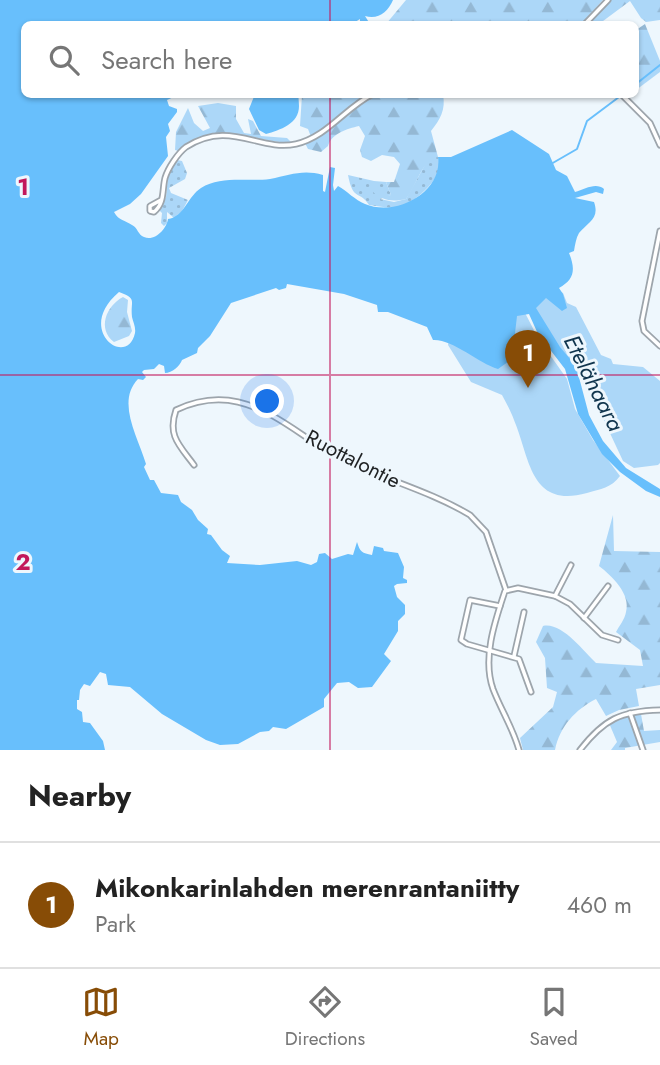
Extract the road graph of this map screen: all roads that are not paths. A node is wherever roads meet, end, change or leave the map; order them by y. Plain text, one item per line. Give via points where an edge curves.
1 (608, 0) edge
2 (588, 21) edge
3 (368, 98) edge
4 (625, 98) edge
5 (660, 145) edge
6 (161, 200) dead end
7 (660, 231) edge
8 (660, 346) edge
9 (194, 465) dead end
10 (571, 565) dead end
11 (608, 586) dead end
12 (506, 590) junction
13 (555, 596) junction
14 (500, 606) junction
15 (524, 612) dead end
16 (584, 618) junction
17 (618, 640) dead end
18 (490, 650) junction
19 (514, 656) junction
20 (531, 692) dead end
21 (660, 710) edge
22 (630, 713) junction
23 (519, 750) edge
24 (580, 750) edge
25 (643, 750) edge

1 - 2 street
3 - 6 street via 297,144 233,135 187,147 166,175
4 - 5 street via 650,123
7 - 8 street via 642,324
9 - 12 street, Ruottalontie via 174,438 171,424 176,410 213,400 258,407 340,458 470,515 486,532
10 - 13 street
11 - 16 street
12 - 13 street via 519,588
12 - 14 street
13 - 16 street
14 - 18 street
14 - 18 street via 471,600 467,611 464,643
15 - 19 street
16 - 17 street via 602,635
18 - 19 street
18 - 23 street via 493,689
19 - 20 street via 522,663
21 - 22 street
22 - 24 street via 599,727
22 - 25 street

